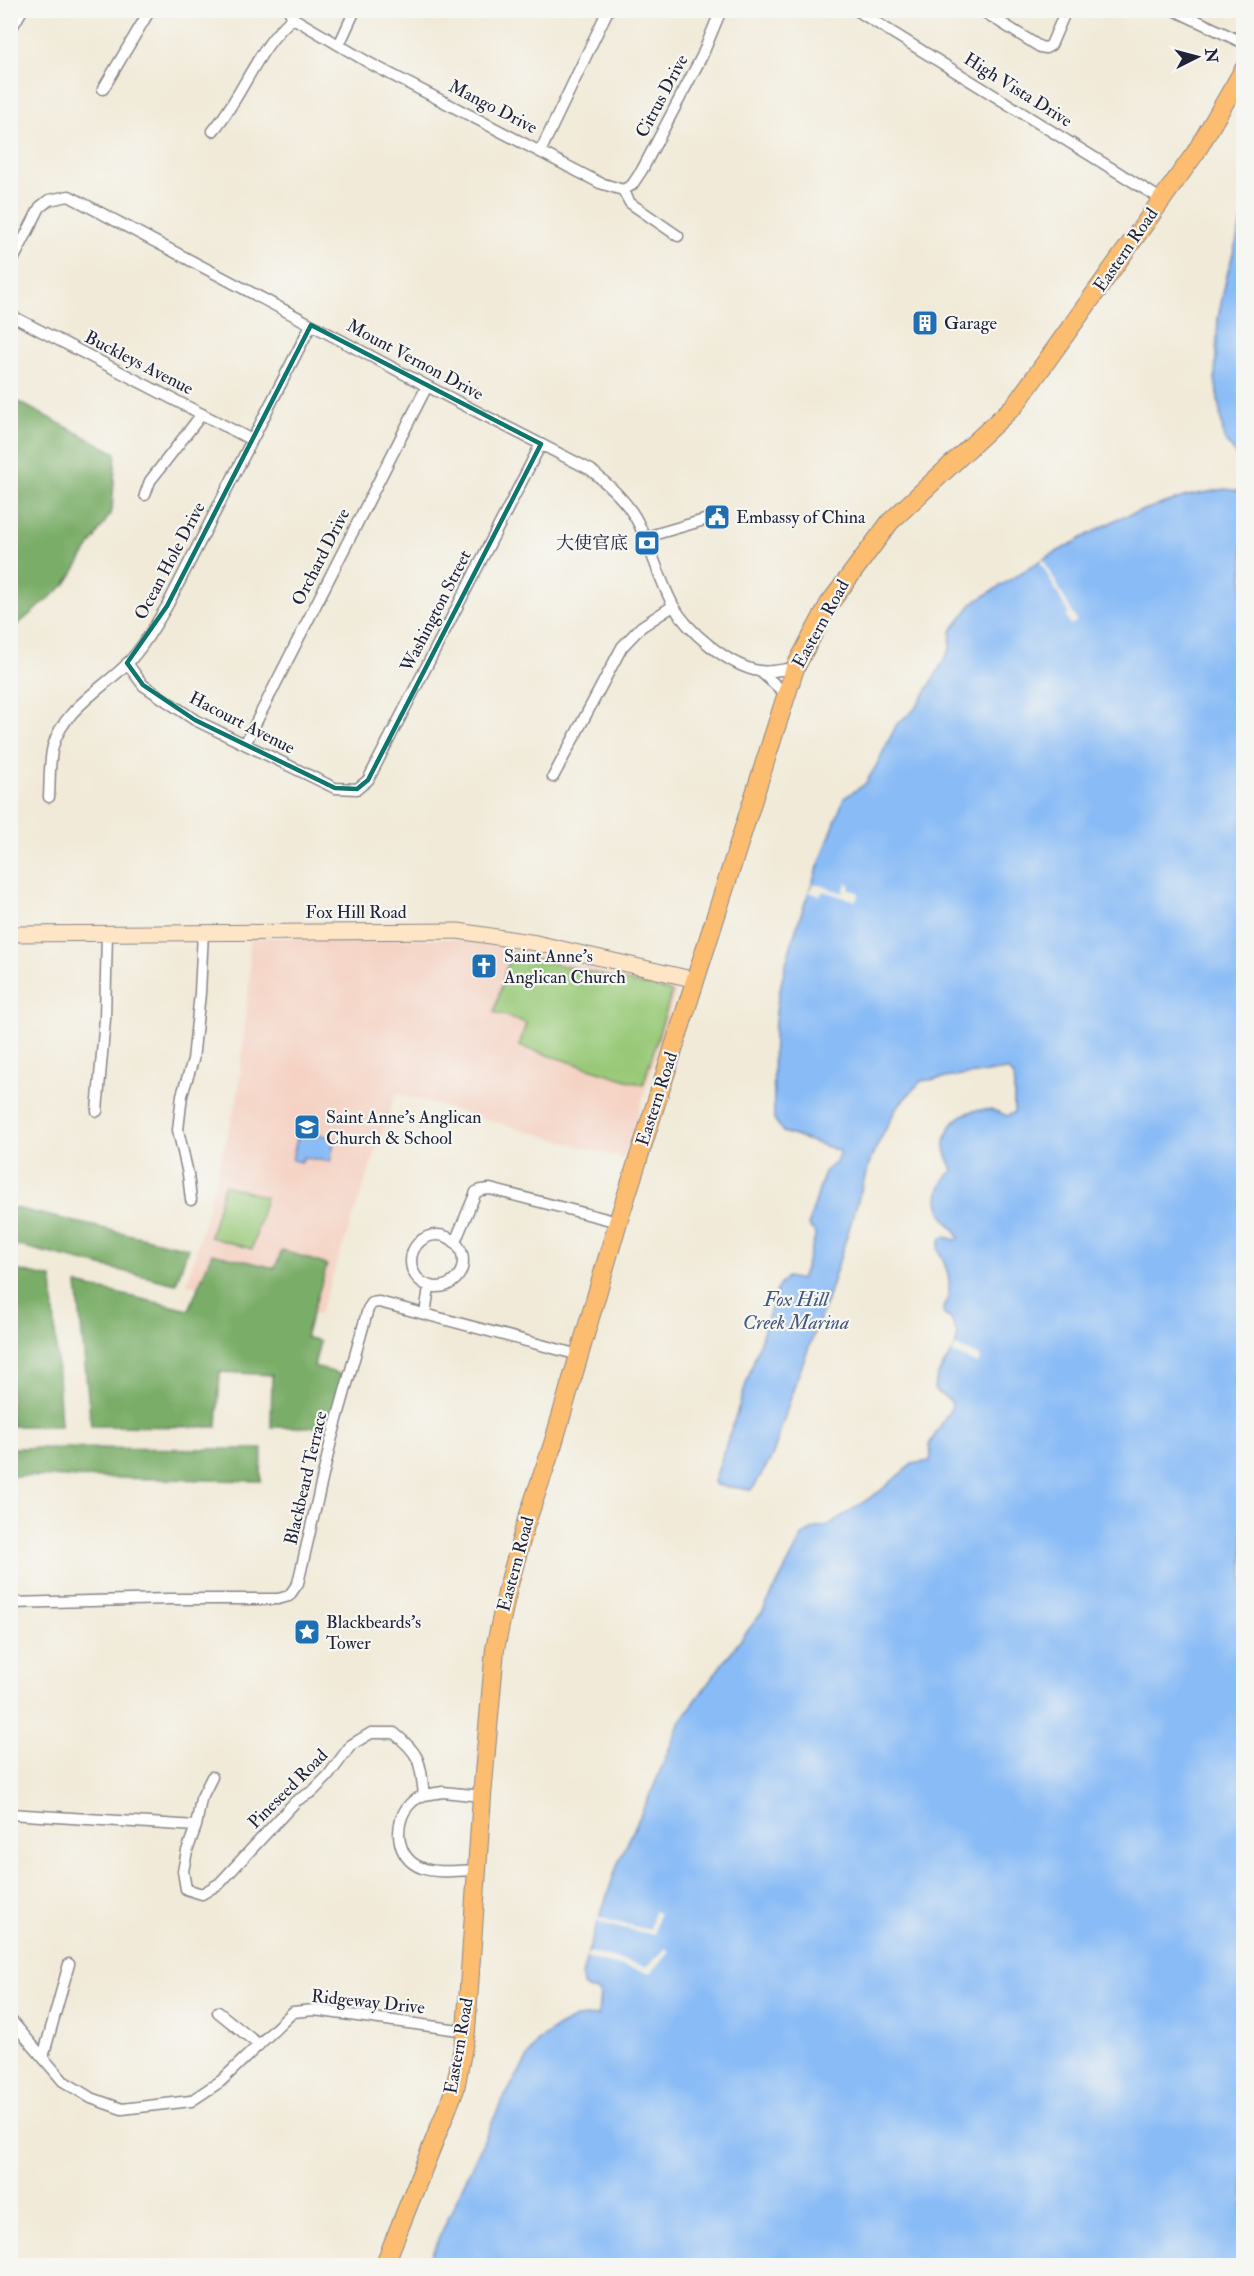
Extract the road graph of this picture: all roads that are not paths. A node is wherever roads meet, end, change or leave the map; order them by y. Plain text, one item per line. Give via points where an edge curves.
1 (22, 10) edge
2 (150, 10) edge
3 (356, 10) edge
4 (608, 10) edge
5 (721, 10) edge
6 (856, 10) edge
7 (981, 10) edge
8 (1066, 10) edge
9 (1174, 10) edge
10 (291, 14) edge
11 (10, 31) edge
12 (1244, 43) edge
13 (339, 45) junction
14 (1243, 70) edge
15 (104, 89) dead end
16 (213, 131) dead end
17 (541, 150) junction
18 (623, 190) junction
19 (1161, 199) junction
20 (678, 236) dead end
21 (10, 266) edge
22 (10, 315) edge
23 (311, 325) junction
24 (427, 386) junction
25 (202, 414) junction
26 (252, 440) junction
27 (541, 444) junction
28 (145, 495) dead end
29 (718, 516) dead end
30 (646, 537) junction
31 (673, 606) junction
32 (127, 663) junction
33 (795, 668) junction
34 (761, 672) junction
35 (786, 694) junction
36 (244, 744) junction
37 (553, 777) dead end
38 (357, 789) joint
39 (49, 797) dead end
40 (107, 932) junction
41 (203, 932) junction
42 (11, 934) edge
43 (10, 960) edge
44 (696, 980) junction
45 (97, 1110) dead end
46 (191, 1200) dead end
47 (618, 1222) junction
48 (455, 1242) junction
49 (429, 1287) junction
50 (425, 1314) junction
51 (579, 1355) junction
52 (10, 1603) edge
53 (212, 1777) dead end
54 (424, 1795) junction
55 (482, 1796) junction
56 (10, 1814) edge
57 (196, 1826) junction
58 (478, 1870) junction
59 (69, 1964) dead end
60 (218, 2012) dead end
61 (10, 2019) edge
62 (466, 2031) junction
63 (15, 2032) edge
64 (258, 2045) junction
65 (43, 2057) junction
66 (384, 2265) edge

1 - 11 street
2 - 15 street
3 - 13 street
4 - 17 street
5 - 18 street, Citrus Drive via 702,56 642,170 632,185
6 - 19 street, High Vista Drive
7 - 8 street via 1046,48 1051,45
9 - 12 street
10 - 13 street, Mango Drive
10 - 16 street
13 - 17 street, Mango Drive
14 - 19 highway, Eastern Road via 1196,152
17 - 18 street, Mango Drive via 600,183
18 - 20 street, Mango Drive via 630,203
19 - 33 highway, Eastern Road via 1016,405 890,522 863,556 829,604
21 - 23 street, Mount Vernon Drive via 40,207 49,200 69,196
22 - 25 street, Buckleys Avenue
23 - 24 street, Mount Vernon Drive
23 - 26 street, Ocean Hole Drive
24 - 27 street, Mount Vernon Drive
24 - 36 street, Orchard Drive
25 - 26 street, Buckleys Avenue
25 - 28 street via 150,481
26 - 32 street, Ocean Hole Drive via 167,606
27 - 30 street, Mount Vernon Drive via 591,470 613,488
27 - 38 street, Washington Street via 368,780
29 - 30 street
30 - 31 street, Mount Vernon Drive
31 - 34 street, Mount Vernon Drive via 701,639 725,656
31 - 37 street via 640,627 622,647
32 - 36 street, Hacourt Avenue via 143,685 164,701
32 - 39 street, Ocean Hole Drive via 86,699 59,731 50,763
33 - 34 street
33 - 35 highway, Eastern Road
34 - 35 street
35 - 44 highway, Eastern Road
36 - 38 street, Hacourt Avenue via 335,788
40 - 41 main road, Fox Hill Road
40 - 42 main road, Fox Hill Road
40 - 45 street
41 - 44 main road, Fox Hill Road via 475,933
41 - 46 street via 193,1060 182,1095 178,1130
42 - 43 street
44 - 47 highway, Eastern Road
47 - 48 street via 490,1189 481,1190 476,1192
47 - 51 highway, Eastern Road
48 - 49 street via 463,1257 460,1275 447,1286
48 - 49 street via 439,1235 416,1245 411,1269
49 - 50 street
50 - 51 street, Blackbeard Terrace
50 - 52 street, Blackbeard Terrace via 379,1302 368,1309 331,1441 298,1583 290,1596
51 - 55 highway, Eastern Road via 508,1588 495,1649
53 - 57 street, Pineseed Road via 201,1799
54 - 55 street via 443,1792
54 - 57 street, Pineseed Road via 420,1761 408,1744 394,1733 371,1733 351,1745 313,1791 296,1801 220,1883 202,1894 186,1889 183,1871
54 - 58 street via 412,1801 399,1826 399,1839 409,1860 433,1870
55 - 58 highway, Eastern Road
56 - 57 street
58 - 62 highway, Eastern Road
59 - 65 street
60 - 64 street
61 - 63 street, Ridgeway Drive
62 - 64 street, Ridgeway Drive via 314,2010 293,2012
62 - 66 highway, Eastern Road via 455,2088
63 - 65 street, Ridgeway Drive
64 - 65 street, Ridgeway Drive via 221,2081 191,2101 122,2109 63,2081

